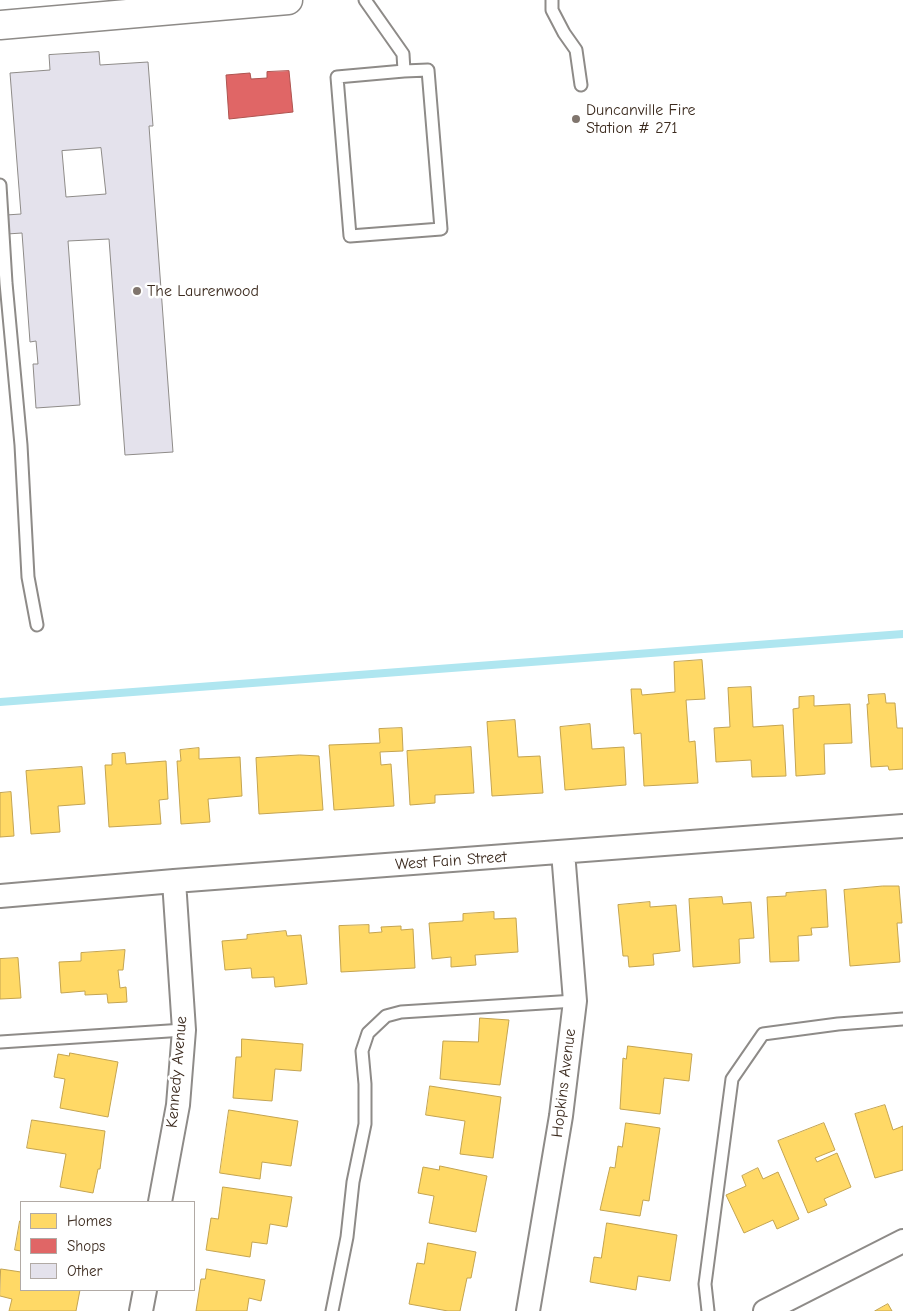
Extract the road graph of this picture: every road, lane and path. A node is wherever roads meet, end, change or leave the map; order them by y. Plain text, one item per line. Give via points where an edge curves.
1 (288, 0) edge
2 (365, 0) edge
3 (552, 0) edge
4 (0, 26) edge
5 (404, 71) junction
6 (581, 86) dead end
7 (0, 185) edge
8 (37, 625) dead end
9 (903, 826) edge
10 (563, 852) junction
11 (174, 881) junction
12 (0, 896) edge
13 (575, 1001) junction
14 (903, 1019) edge
15 (184, 1030) junction
16 (0, 1042) edge
17 (160, 1201) edge
18 (903, 1241) edge
19 (145, 1291) edge
20 (141, 1311) edge
21 (332, 1311) edge
22 (528, 1311) edge
23 (708, 1311) edge
24 (765, 1311) edge

1 - 4 main road
2 - 5 lane via 404,54
3 - 6 lane via 552,10 576,50
5 - 5 lane via 428,70 441,229 350,236 337,77
7 - 8 lane via 28,577
9 - 10 street, West Fain Street
10 - 11 street, West Fain Street
10 - 13 street, Hopkins Avenue
11 - 12 street, West Fain Street
11 - 15 street, Kennedy Avenue
13 - 21 lane via 401,1012 386,1016 368,1032 362,1051 365,1124
13 - 22 street, Hopkins Avenue via 561,1116
14 - 23 lane via 763,1034 732,1079 705,1284
15 - 16 lane
15 - 17 street, Kennedy Avenue via 178,1105
18 - 24 street
19 - 20 street

